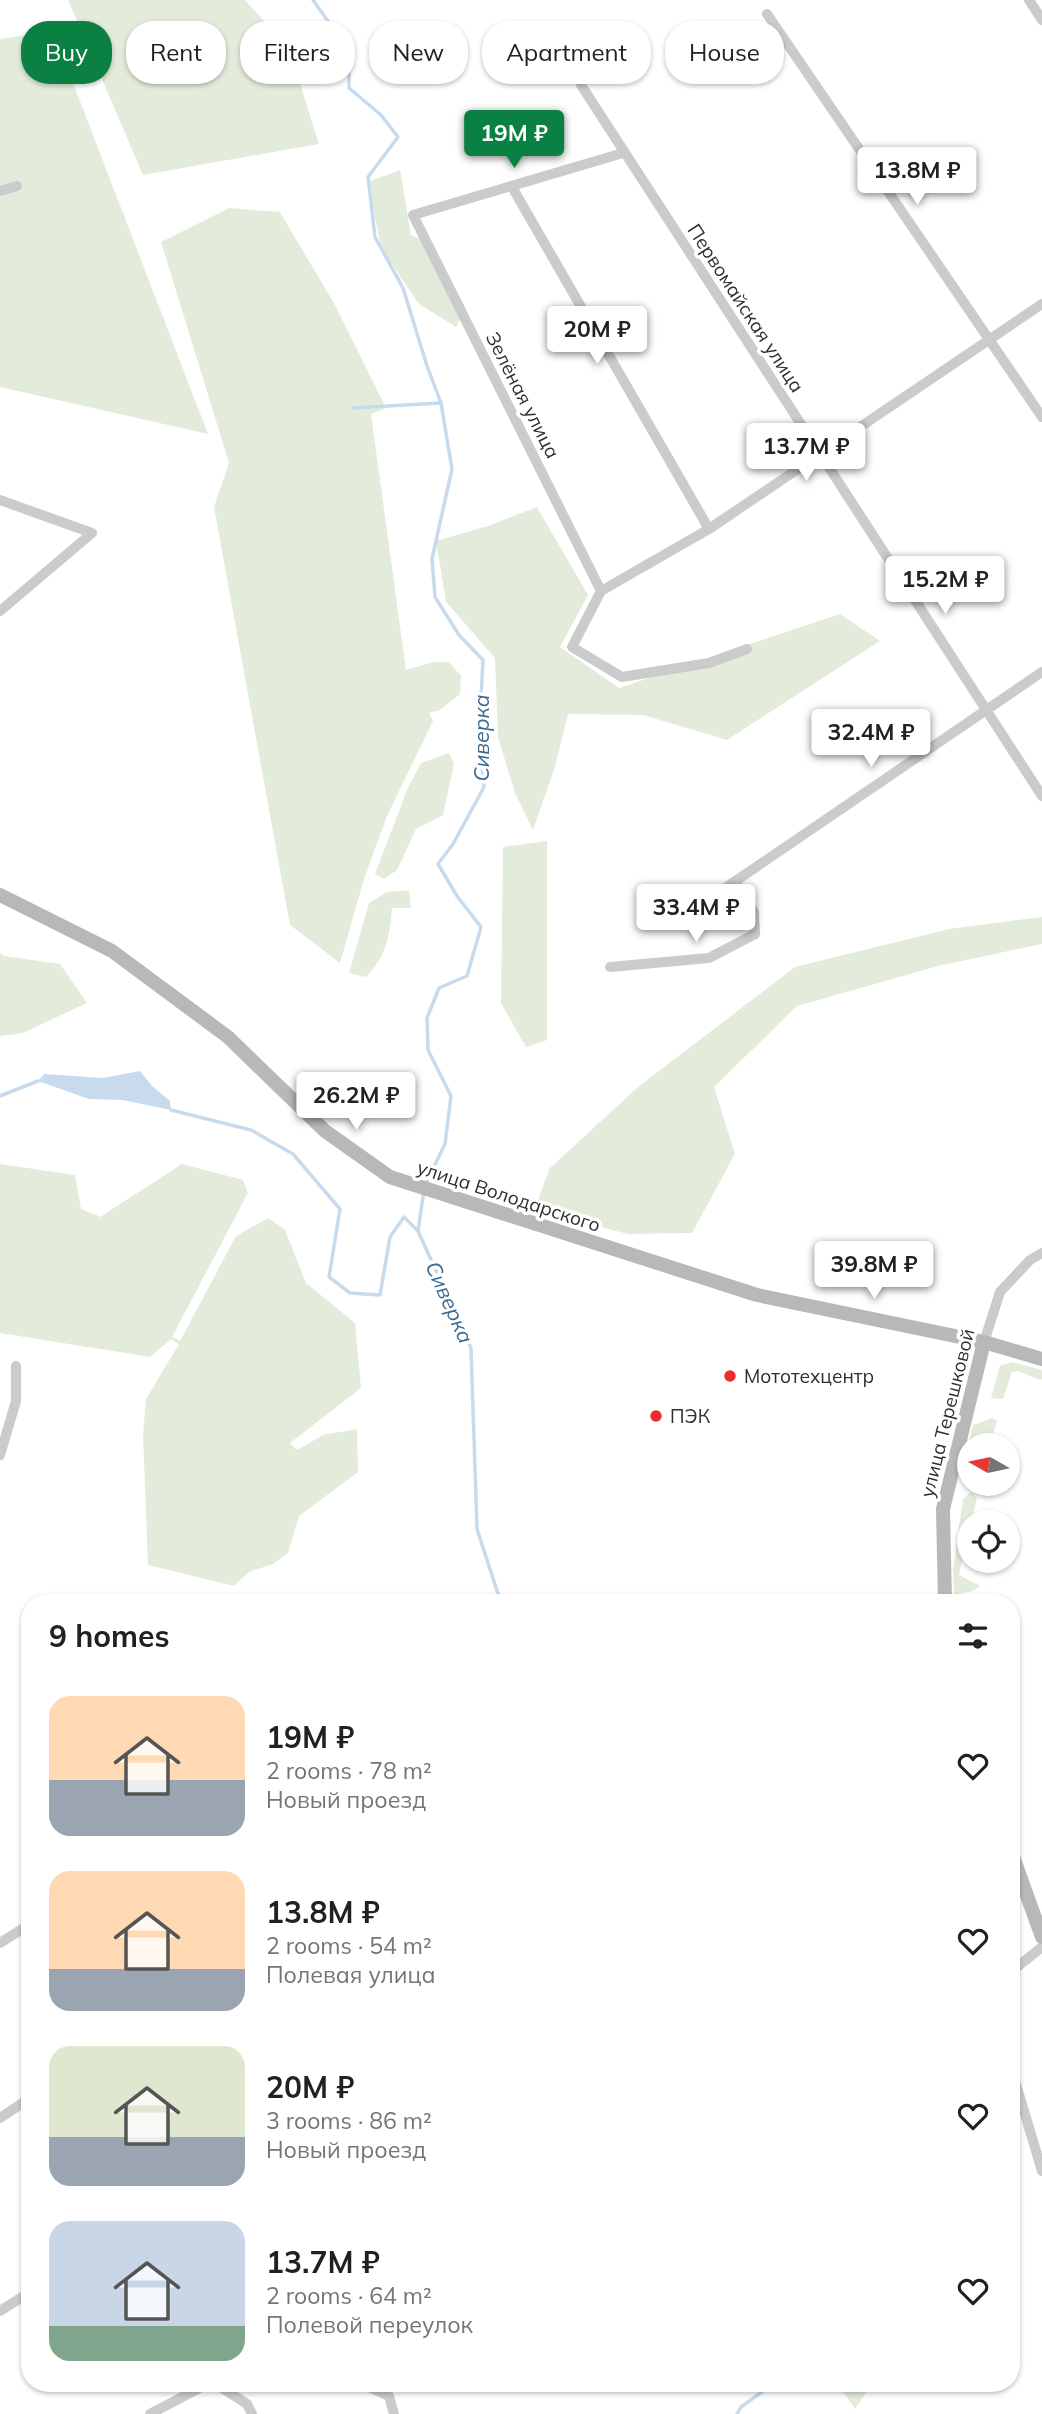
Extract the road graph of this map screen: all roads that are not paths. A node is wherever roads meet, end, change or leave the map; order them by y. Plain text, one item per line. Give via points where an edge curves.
1 (1029, 0) edge
2 (766, 14) dead end
3 (1042, 20) edge
4 (581, 85) dead end
5 (623, 153) junction
6 (17, 187) dead end
7 (512, 187) junction
8 (0, 191) edge
9 (1042, 304) edge
10 (989, 341) junction
11 (1042, 417) edge
12 (821, 454) junction
13 (0, 500) edge
14 (709, 529) junction
15 (601, 591) junction
16 (0, 611) edge
17 (747, 649) dead end
18 (1042, 671) edge
19 (986, 709) junction
20 (1042, 796) edge
21 (735, 882) junction
22 (718, 893) dead end
23 (0, 895) edge
24 (611, 967) dead end
25 (1042, 1253) edge
26 (984, 1342) junction
27 (1042, 1359) edge
28 (16, 1366) dead end
29 (0, 1455) edge
30 (945, 1594) edge
31 (1020, 1876) edge
32 (21, 1930) edge
33 (1042, 1937) edge
34 (0, 1944) edge
35 (1042, 1947) edge
36 (1020, 1965) edge
37 (1020, 2098) edge
38 (21, 2104) edge
39 (0, 2118) edge
40 (1042, 2171) edge
41 (21, 2298) edge
42 (0, 2311) edge
43 (192, 2392) edge
44 (228, 2392) edge
45 (380, 2392) edge
46 (150, 2414) edge
47 (252, 2414) edge
48 (394, 2414) edge

1 - 3 street
2 - 10 street
4 - 5 street, Первомайская улица
5 - 7 street
5 - 12 street, Первомайская улица
6 - 8 street
7 - 14 street
7 - 15 street, Зелёная улица via 413,215
9 - 10 street
10 - 11 street
10 - 12 street
12 - 14 street
12 - 19 street, Первомайская улица
13 - 16 street via 92,533
14 - 15 street
15 - 17 street via 572,647 622,677 709,663
18 - 19 street
19 - 20 street, Первомайская улица
19 - 21 street
21 - 22 street
21 - 24 street via 754,912 755,934 709,958
23 - 26 main road, улица Володарского via 112,951 228,1037 325,1131 390,1177 757,1295
25 - 26 street, улица Терешковой via 1000,1292
26 - 27 main road
26 - 30 main road, улица Терешковой via 943,1509
28 - 29 street via 16,1401
31 - 33 main road
32 - 34 street
35 - 36 street
37 - 40 street
38 - 39 street
41 - 42 street
43 - 46 street
44 - 47 street via 247,2404
45 - 48 street via 389,2396

